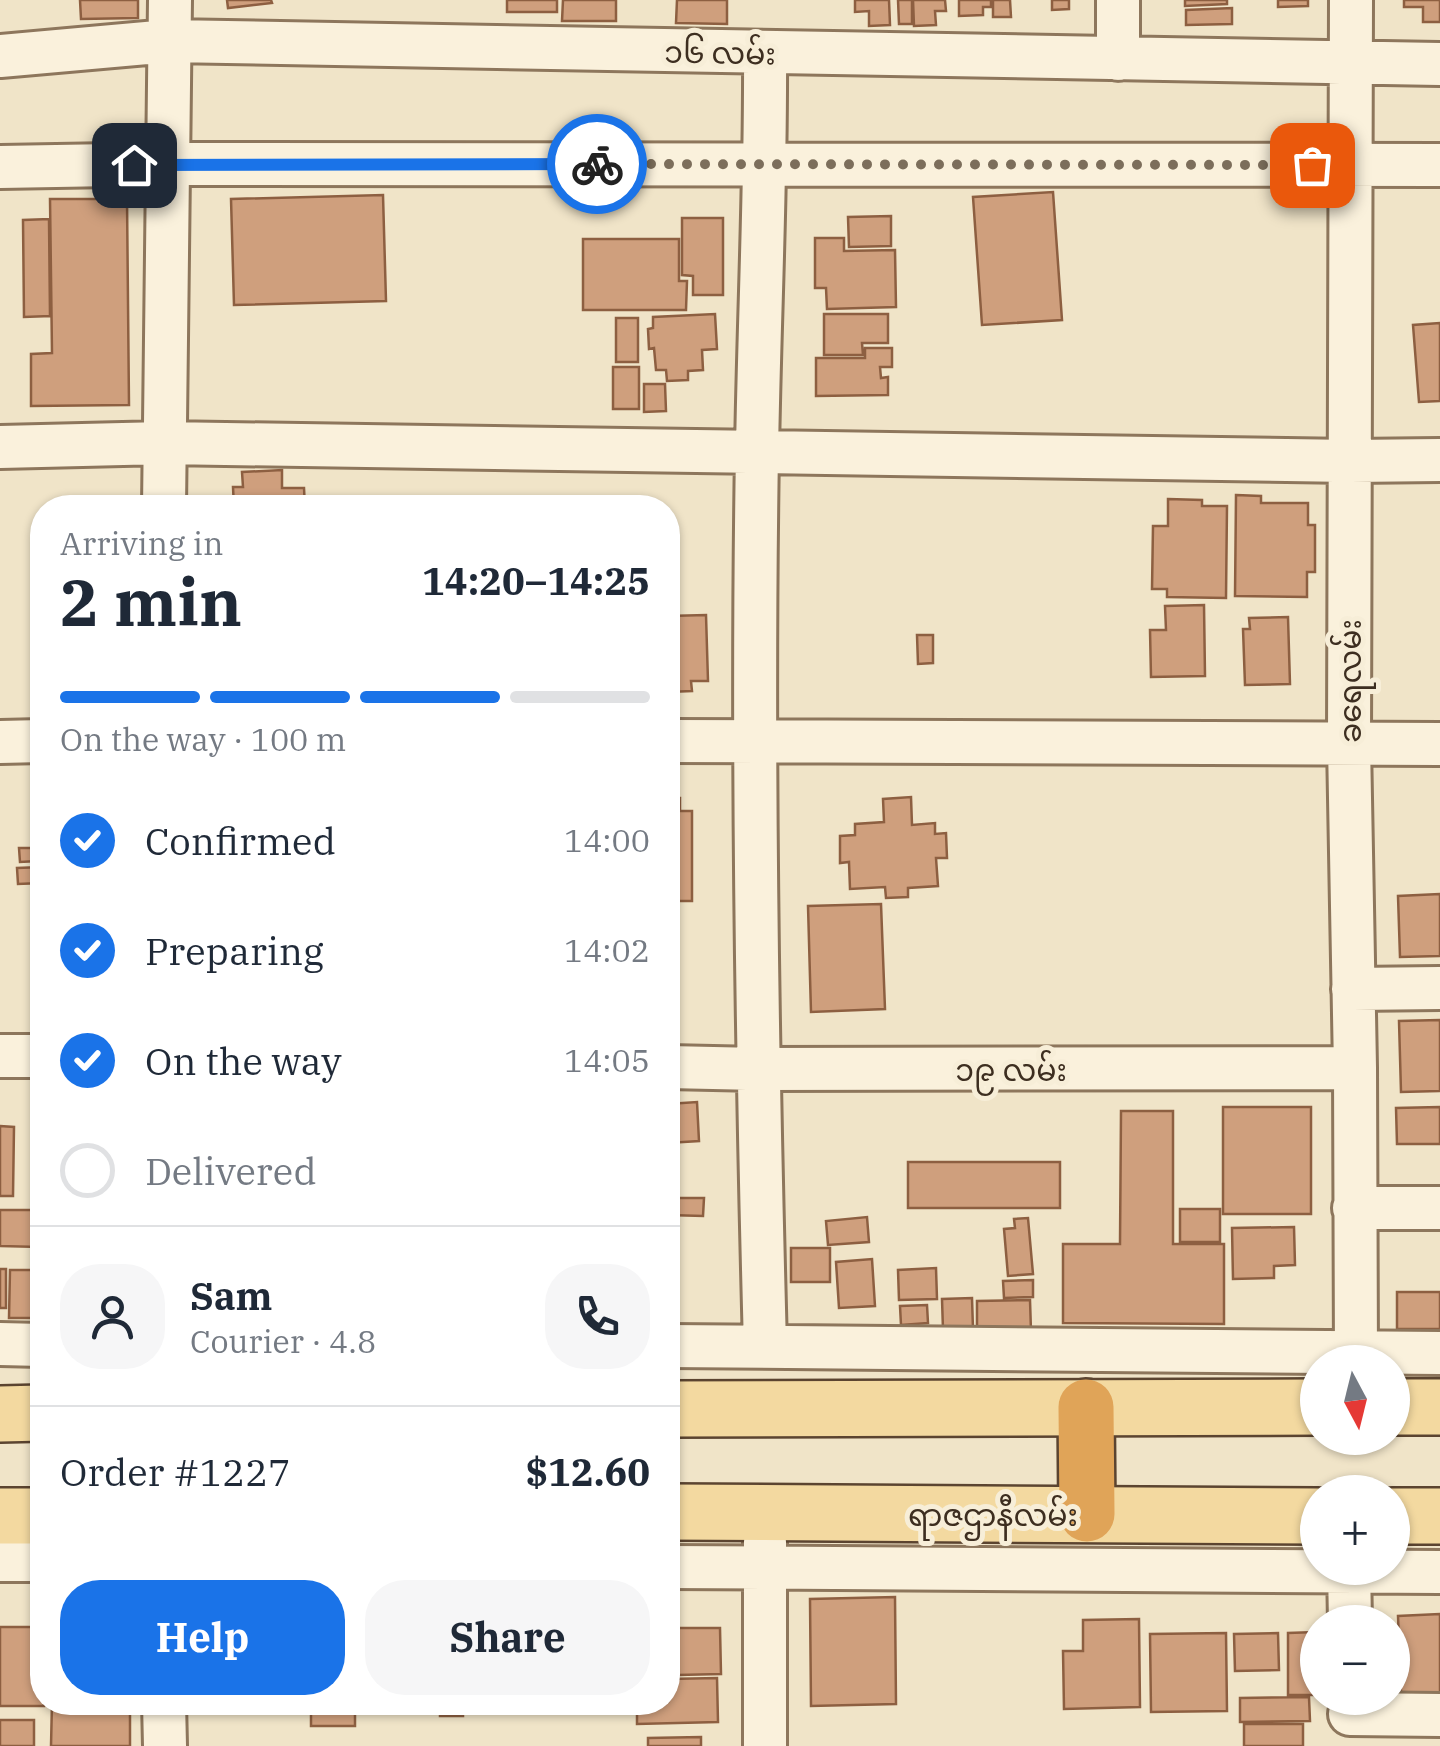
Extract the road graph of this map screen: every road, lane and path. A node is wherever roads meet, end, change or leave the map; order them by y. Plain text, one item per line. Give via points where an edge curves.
1 (1118, 0) edge
2 (1352, 0) edge
3 (170, 20) edge
4 (765, 52) junction
5 (0, 56) edge
6 (1118, 59) junction
7 (1350, 63) junction
8 (1440, 64) edge
9 (168, 164) junction
10 (766, 165) junction
11 (1351, 165) junction
12 (1440, 165) edge
13 (0, 167) edge
14 (164, 442) junction
15 (0, 447) edge
16 (757, 452) junction
17 (1440, 460) edge
18 (1352, 461) junction
19 (164, 495) edge
20 (30, 741) edge
21 (680, 741) edge
22 (0, 742) edge
23 (755, 742) junction
24 (1349, 744) junction
25 (1440, 744) edge
26 (1440, 988) edge
27 (1353, 989) junction
28 (0, 1056) edge
29 (30, 1056) edge
30 (680, 1067) edge
31 (1355, 1068) junction
32 (758, 1069) junction
33 (1354, 1208) junction
34 (1440, 1208) edge
35 (0, 1344) edge
36 (30, 1345) edge
37 (1356, 1345) edge
38 (680, 1346) edge
39 (765, 1346) junction
40 (1440, 1352) edge
41 (1410, 1354) edge
42 (1300, 1356) edge
43 (1086, 1406) junction
44 (1300, 1407) edge
45 (1410, 1407) edge
46 (1440, 1407) edge
47 (680, 1409) edge
48 (0, 1414) edge
49 (30, 1414) edge
50 (680, 1512) edge
51 (767, 1513) junction
52 (1086, 1514) junction
53 (0, 1516) edge
54 (30, 1516) edge
55 (1300, 1516) edge
56 (1410, 1516) edge
57 (1440, 1516) edge
58 (0, 1560) edge
59 (30, 1560) edge
60 (680, 1567) edge
61 (764, 1568) junction
62 (1300, 1570) edge
63 (1410, 1571) edge
64 (1440, 1572) edge
65 (164, 1715) edge
66 (1440, 1715) edge
67 (1350, 1719) edge
68 (164, 1746) edge
69 (765, 1746) edge

1 - 6 street
2 - 7 street, ခရေလမ်း
3 - 4 street, ၁၆ လမ်း
3 - 5 street, ၁၆ လမ်း
3 - 9 street
4 - 6 street, ၁၆ လမ်း
4 - 10 street
6 - 7 street, ၁၆ လမ်း
7 - 8 street, ၁၆ လမ်း
7 - 11 street, ခရေလမ်း
9 - 10 street
9 - 13 street
9 - 14 street
10 - 11 street
10 - 16 street
11 - 12 street
11 - 18 street, ခရေလမ်း
14 - 15 street
14 - 16 street
14 - 19 street
16 - 18 street
16 - 23 street
17 - 18 street
18 - 24 street, ခရေလမ်း
20 - 22 street
21 - 23 street
23 - 24 street
23 - 32 street
24 - 25 street
24 - 27 street, ခရေလမ်း
26 - 27 street
27 - 31 street, ခရေလမ်း
28 - 29 street
30 - 32 street, ၁၉ လမ်း
31 - 32 street, ၁၉ လမ်း
31 - 33 street, ခရေလမ်း
32 - 39 street
33 - 34 street
33 - 37 street, ခရေလမ်း
35 - 36 street
38 - 39 street
39 - 42 street
40 - 41 street
43 - 44 main road
43 - 47 main road
43 - 52 highway
45 - 46 main road
48 - 49 main road
50 - 51 main road, ရာဇဌာနီလမ်း
51 - 52 main road, ရာဇဌာနီလမ်း
51 - 61 street
52 - 55 main road, ရာဇဌာနီလမ်း
53 - 54 main road
56 - 57 main road
58 - 59 street
60 - 61 street
61 - 62 street
61 - 69 street
63 - 64 street
65 - 68 street
66 - 67 street

